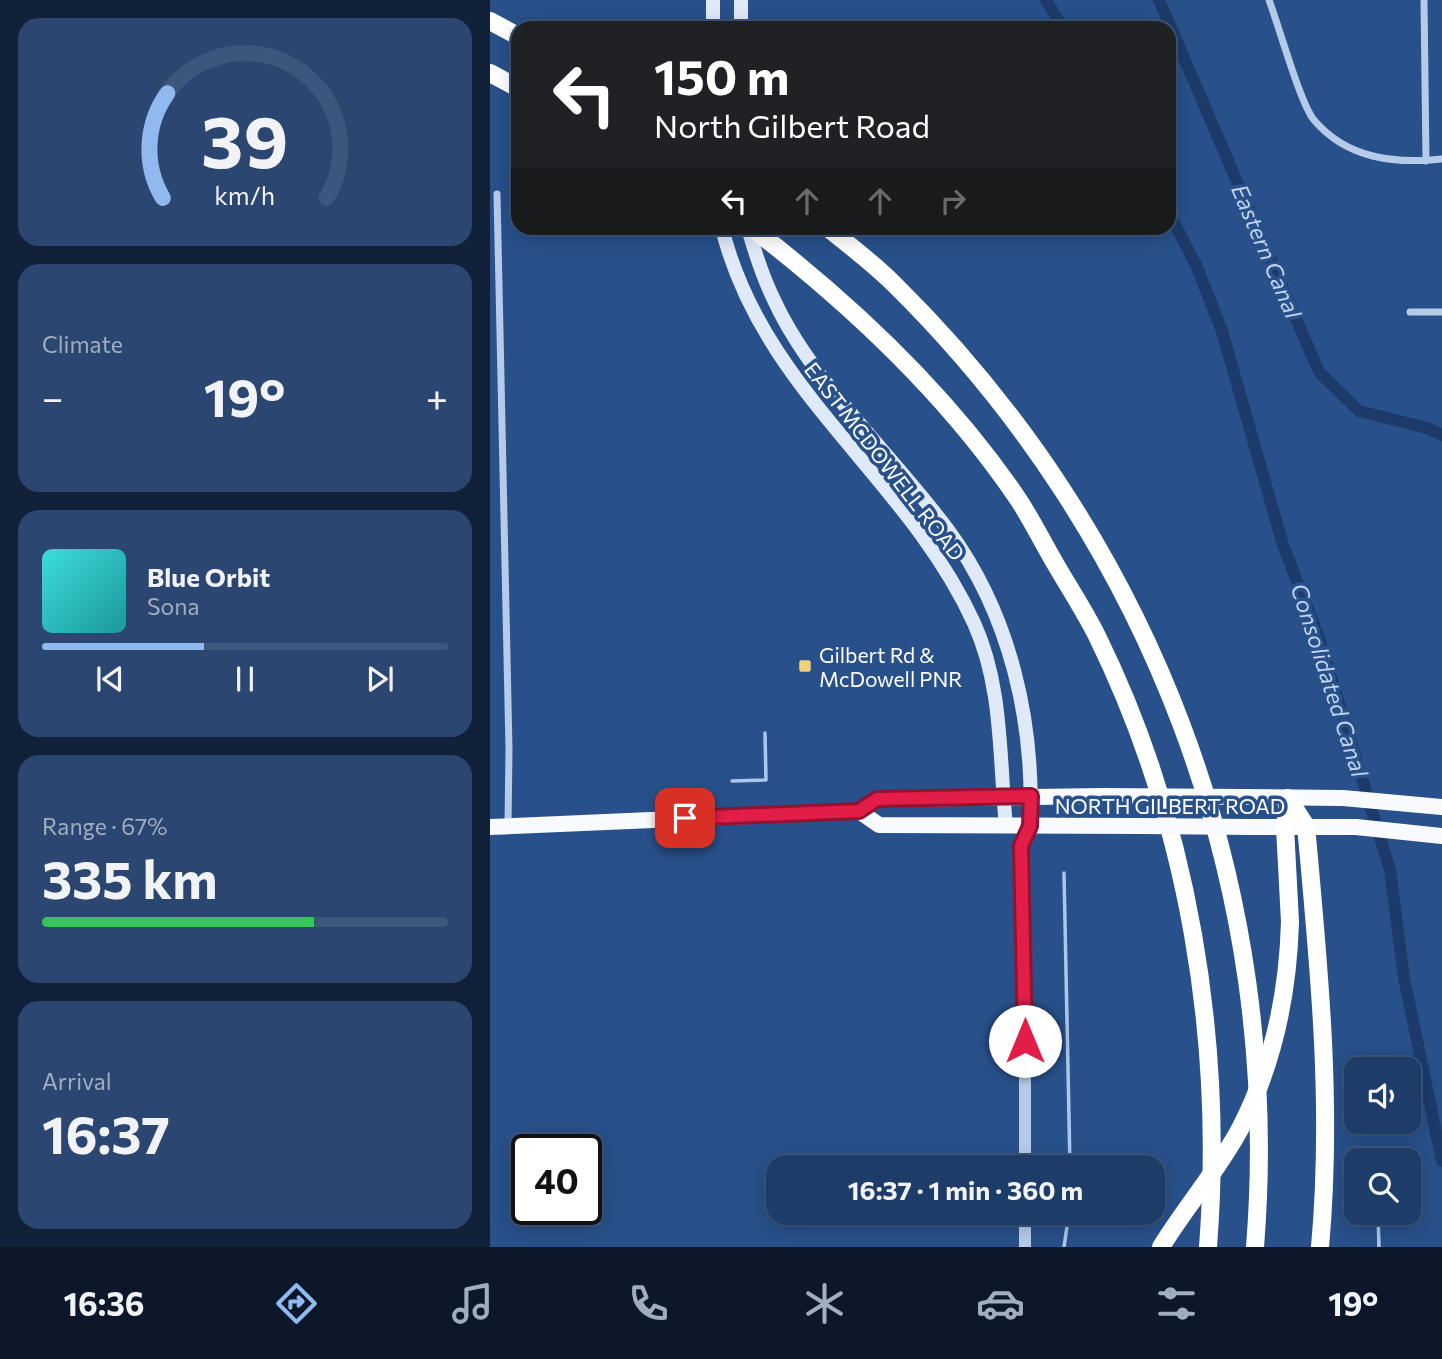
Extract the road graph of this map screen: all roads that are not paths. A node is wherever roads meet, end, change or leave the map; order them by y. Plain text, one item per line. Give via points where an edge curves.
1 (713, 0) edge
2 (741, 0) edge
3 (1269, 0) edge
4 (1424, 0) edge
5 (490, 21) edge
6 (713, 21) edge
7 (741, 21) edge
8 (511, 32) edge
9 (490, 73) edge
10 (511, 84) edge
11 (1442, 159) edge
12 (1426, 161) junction
13 (497, 194) dead end
14 (724, 235) edge
15 (752, 235) edge
16 (759, 235) edge
17 (836, 235) edge
18 (1410, 312) dead end
19 (1442, 312) edge
20 (1003, 796) junction
21 (1031, 796) junction
22 (1288, 798) junction
23 (1442, 807) edge
24 (859, 811) junction
25 (1306, 825) junction
26 (1006, 826) junction
27 (1030, 826) junction
28 (490, 827) edge
29 (508, 827) junction
30 (1285, 827) junction
31 (1442, 836) edge
32 (1021, 846) junction
33 (1025, 1155) edge
34 (1025, 1225) edge
35 (1025, 1247) edge
36 (1161, 1247) edge
37 (1208, 1247) edge
38 (1255, 1247) edge
39 (1320, 1247) edge

1 - 6 main road
2 - 7 main road
3 - 12 street via 1313,119 1340,142 1374,159
4 - 12 street
5 - 8 highway
9 - 10 highway
11 - 12 street
13 - 29 street
14 - 20 main road, EAST MCDOWELL ROAD via 745,298 774,350 929,545 973,621 992,677
15 - 21 main road, EAST MCDOWELL ROAD via 763,274 813,364 949,531 987,593 1014,666
16 - 37 highway via 850,309 934,393 1018,499 1097,636 1143,746 1175,852 1194,941 1212,1109
17 - 38 highway via 892,281 940,331 1028,440 1096,543 1166,680 1208,801 1251,1006 1259,1104
18 - 19 street
20 - 21 main road, NORTH GILBERT ROAD
20 - 24 main road, NORTH GILBERT ROAD via 877,799
20 - 26 main road, EAST MCDOWELL ROAD
21 - 22 main road, NORTH GILBERT ROAD, bridge
21 - 27 main road, EAST MCDOWELL ROAD
22 - 23 main road, NORTH GILBERT ROAD
22 - 25 highway
22 - 30 highway
24 - 26 main road, NORTH GILBERT ROAD via 879,825
24 - 29 main road, NORTH GILBERT ROAD
25 - 30 main road, NORTH GILBERT ROAD
25 - 31 main road, NORTH GILBERT ROAD
25 - 39 highway via 1326,1083
26 - 27 main road, NORTH GILBERT ROAD
26 - 32 street
27 - 30 main road, NORTH GILBERT ROAD, bridge
27 - 32 street, EAST MCDOWELL ROAD
28 - 29 main road, NORTH GILBERT ROAD
30 - 36 highway, bridge via 1290,922 1283,1003 1265,1072 1240,1128
32 - 33 street, EAST MCDOWELL ROAD
34 - 35 street

